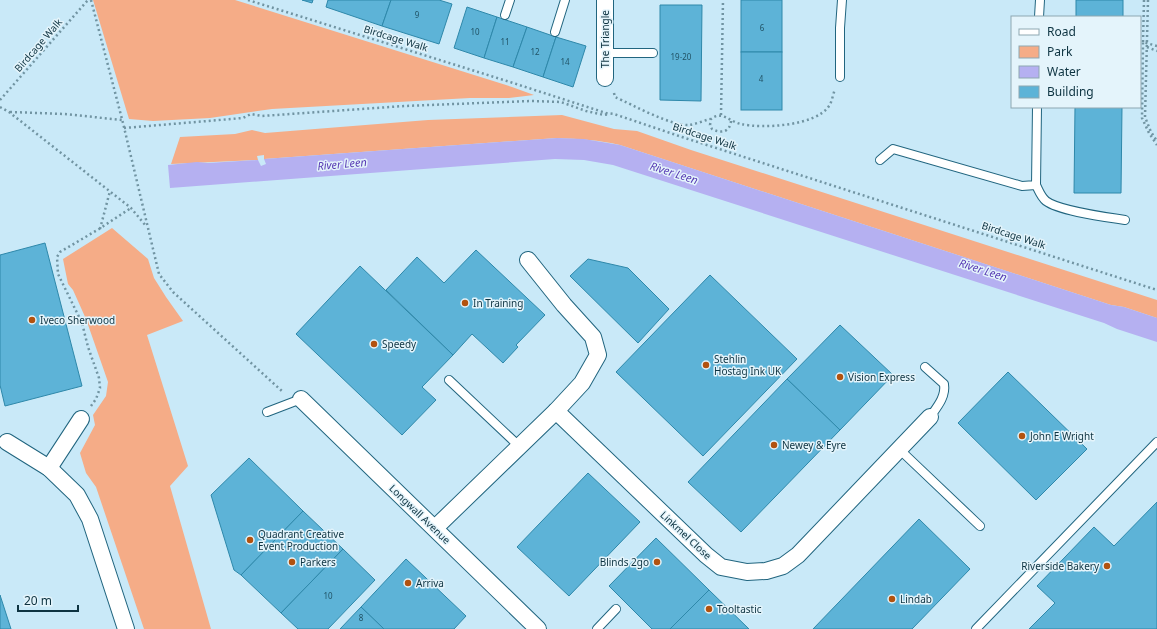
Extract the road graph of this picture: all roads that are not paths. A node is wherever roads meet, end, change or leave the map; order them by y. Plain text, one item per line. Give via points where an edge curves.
1 (510, 0) edge
2 (565, 0) edge
3 (605, 0) edge
4 (842, 0) edge
5 (1040, 0) edge
6 (505, 15) dead end
7 (1039, 16) edge
8 (555, 32) dead end
9 (605, 53) junction
10 (653, 53) dead end
11 (840, 77) road end
12 (605, 78) road end
13 (1038, 108) edge
14 (880, 160) dead end
15 (1036, 185) junction
16 (1125, 220) dead end
17 (528, 260) dead end
18 (925, 367) dead end
19 (449, 380) dead end
20 (301, 399) joint
21 (556, 411) junction
22 (267, 412) dead end
23 (930, 417) joint
24 (81, 419) road end
25 (7, 442) dead end
26 (1157, 442) edge
27 (519, 446) junction
28 (899, 449) junction
29 (50, 468) junction
30 (980, 526) dead end
31 (435, 528) junction
32 (616, 609) dead end
33 (126, 629) edge
34 (538, 629) edge
35 (597, 629) edge
36 (976, 629) edge

1 - 6 lane
2 - 8 lane
3 - 9 street, The Triangle
4 - 11 lane
5 - 7 lane
9 - 10 lane
9 - 12 street, The Triangle
13 - 15 lane
14 - 15 lane via 893,149 1022,186
15 - 16 lane via 1046,202 1059,208
17 - 21 street via 593,337 598,355 582,383
18 - 23 lane, Linkmel Close via 944,384 945,389 944,396
19 - 27 lane
20 - 22 lane
20 - 31 street, Longwall Avenue
21 - 27 street
21 - 28 street, Linkmel Close via 706,555 721,567 747,572 766,571 783,566 798,555
23 - 28 street, Linkmel Close
24 - 29 street
25 - 29 street
26 - 36 lane
27 - 31 street
28 - 30 lane
29 - 33 street via 77,496 90,519
31 - 34 street, Longwall Avenue
32 - 35 lane

